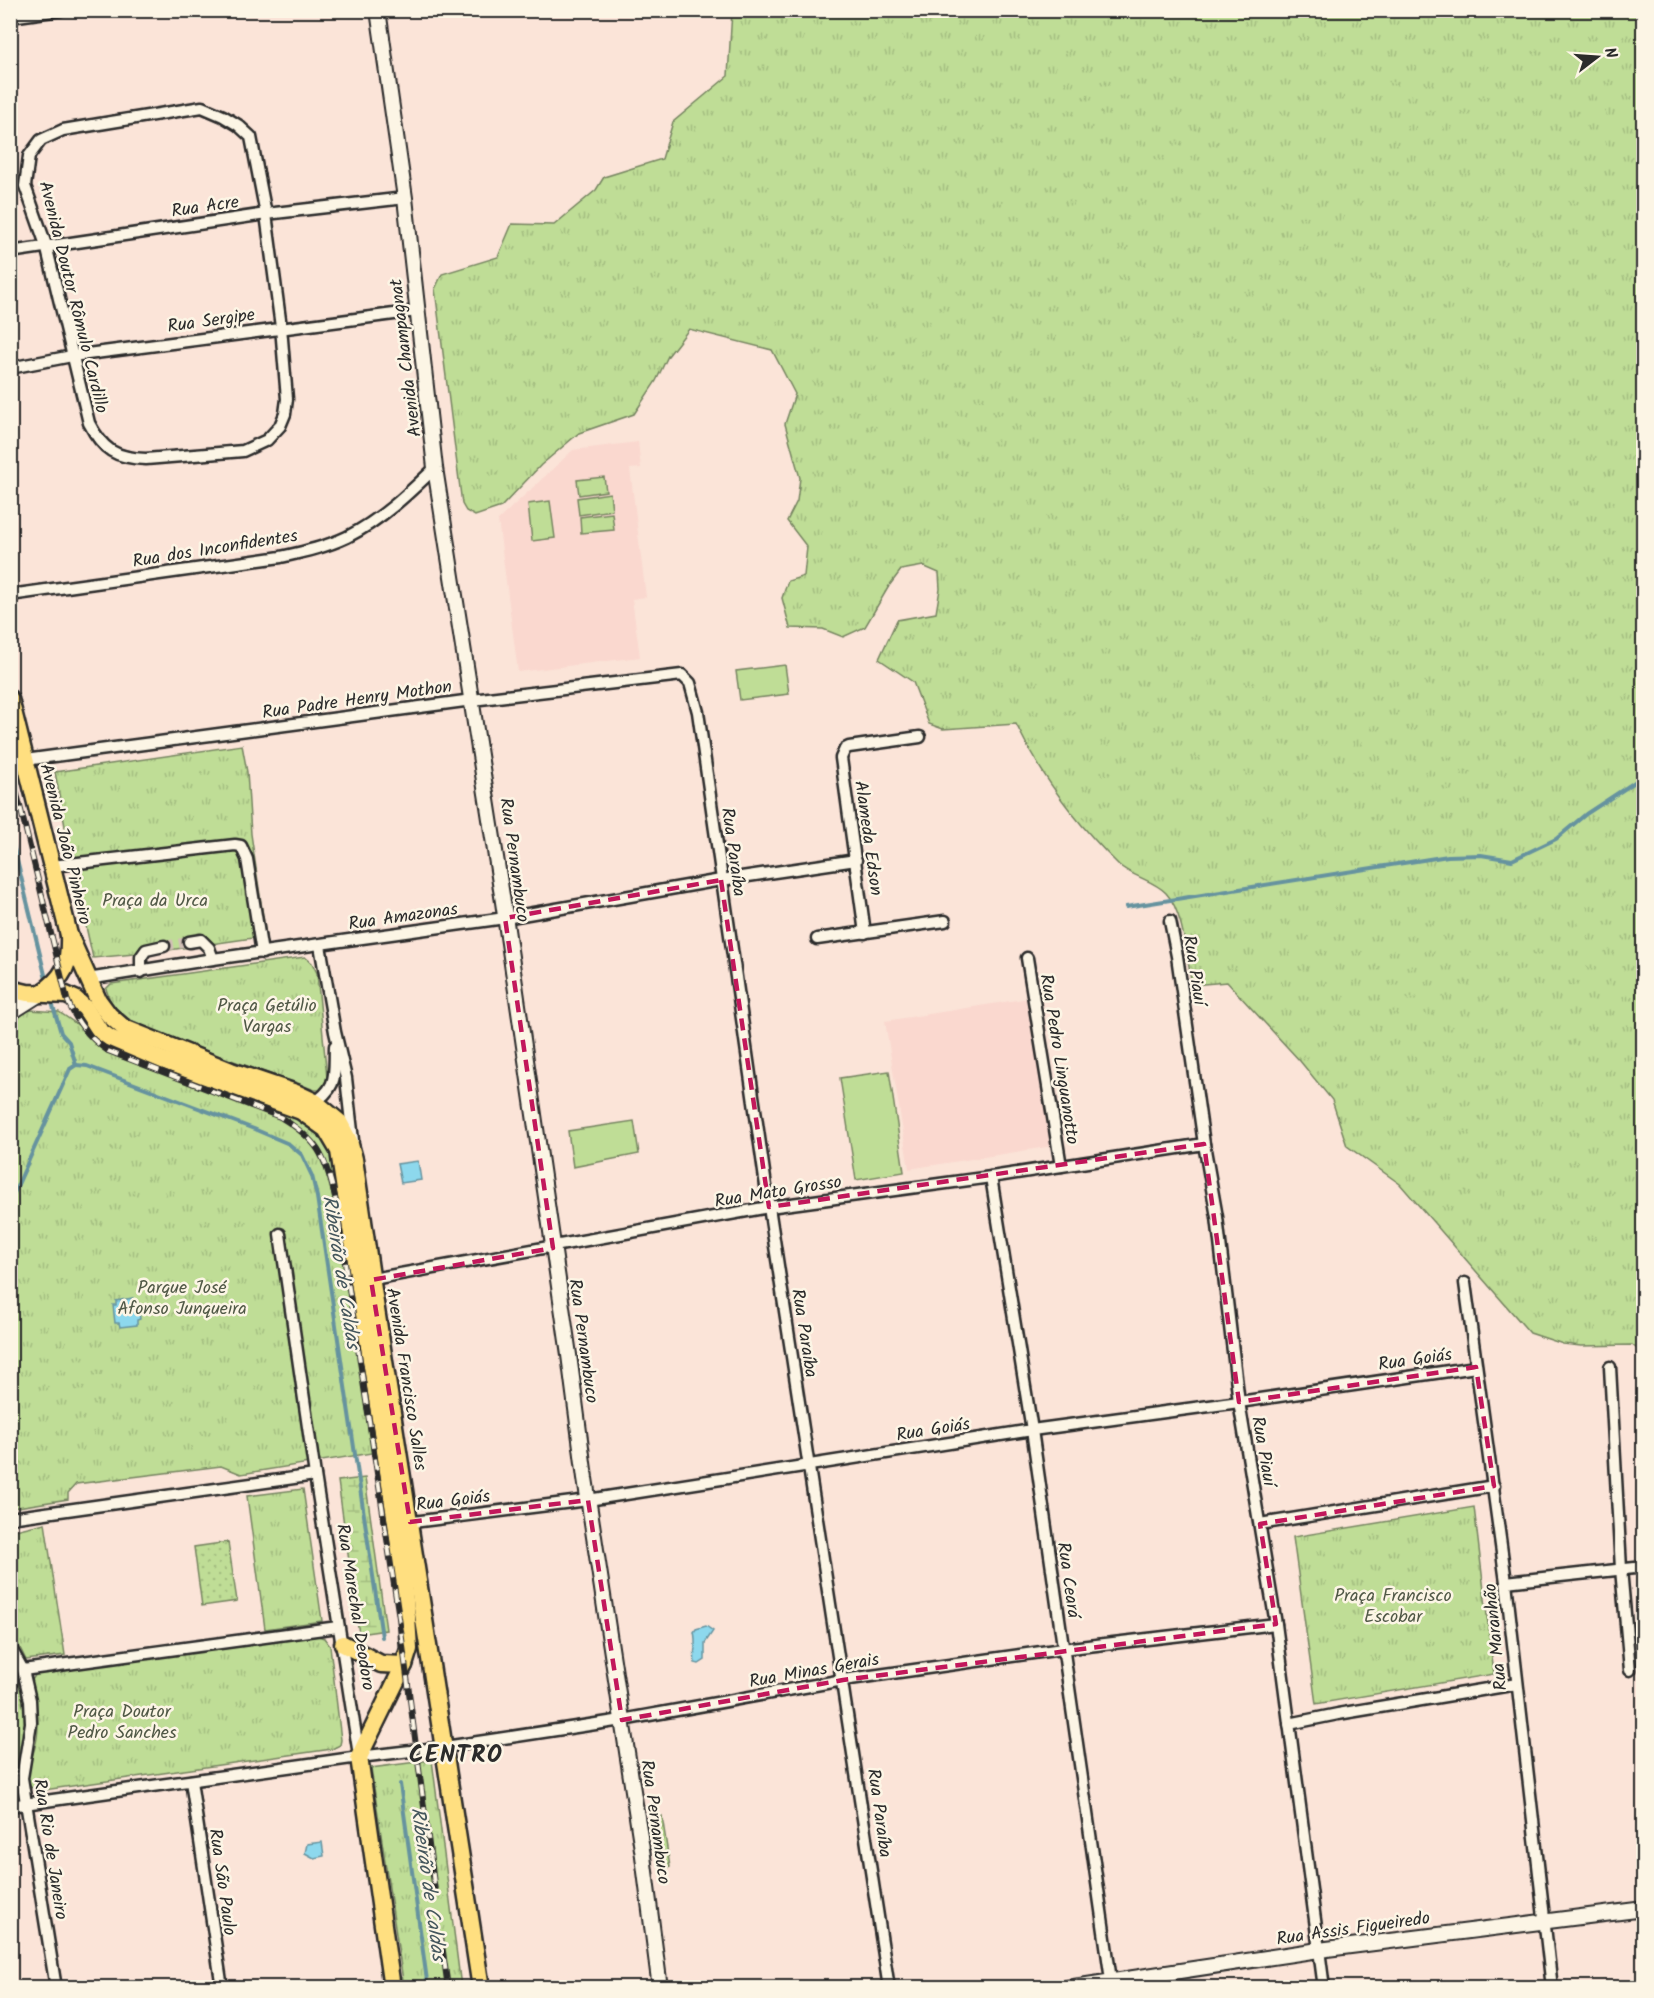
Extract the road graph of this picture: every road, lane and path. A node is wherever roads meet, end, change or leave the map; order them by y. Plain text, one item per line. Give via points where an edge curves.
1 (61, 10) edge
2 (378, 10) edge
3 (10, 18) edge
4 (405, 198) junction
5 (266, 214) junction
6 (46, 245) junction
7 (10, 252) edge
8 (417, 311) junction
9 (281, 327) junction
10 (72, 356) junction
11 (10, 368) edge
12 (435, 468) junction
13 (10, 595) edge
14 (690, 683) joint
15 (10, 699) edge
16 (472, 700) junction
17 (920, 737) dead end
18 (25, 760) junction
19 (856, 860) junction
20 (51, 866) junction
21 (721, 880) junction
22 (505, 918) junction
23 (945, 921) dead end
24 (1170, 921) dead end
25 (865, 933) junction
26 (69, 935) junction
27 (817, 939) dead end
28 (189, 942) tunnel mouth
29 (320, 945) junction
30 (164, 946) tunnel mouth
31 (262, 953) junction
32 (1027, 958) dead end
33 (213, 960) junction
34 (141, 972) junction
35 (88, 979) junction
36 (36, 993) edge
37 (10, 1013) edge
38 (335, 1032) junction
39 (308, 1107) junction
40 (1204, 1144) junction
41 (354, 1159) junction
42 (1060, 1166) junction
43 (991, 1177) junction
44 (769, 1208) junction
45 (280, 1233) dead end
46 (553, 1248) junction
47 (364, 1280) junction
48 (1466, 1283) dead end
49 (1476, 1367) junction
50 (1610, 1367) dead end
51 (1239, 1402) junction
52 (1032, 1430) junction
53 (809, 1466) junction
54 (315, 1475) junction
55 (1494, 1486) junction
56 (588, 1500) junction
57 (10, 1518) edge
58 (403, 1523) junction
59 (1260, 1524) junction
60 (1644, 1567) edge
61 (1621, 1569) junction
62 (1506, 1582) junction
63 (1276, 1624) junction
64 (338, 1626) junction
65 (343, 1644) junction
66 (10, 1647) edge
67 (1062, 1649) junction
68 (404, 1665) junction
69 (23, 1670) junction
70 (1630, 1670) dead end
71 (843, 1680) junction
72 (1517, 1684) junction
73 (622, 1720) junction
74 (1289, 1724) junction
75 (445, 1747) junction
76 (359, 1756) junction
77 (191, 1781) junction
78 (27, 1804) junction
79 (10, 1806) edge
80 (1644, 1910) edge
81 (1546, 1921) junction
82 (1319, 1950) junction
83 (1112, 1984) edge
84 (56, 1988) edge
85 (222, 1988) edge
86 (392, 1988) edge
87 (482, 1988) edge
88 (660, 1988) edge
89 (889, 1988) edge
90 (1067, 1988) edge
91 (1324, 1988) edge
92 (1552, 1988) edge

1 - 3 street
2 - 4 street, Avenida Champagnat
4 - 5 street, Rua Acre
4 - 8 street, Avenida Champagnat
5 - 6 street, Rua Acre
5 - 6 street, Avenida Doutor Rômulo Cardillo via 251,137 238,124 201,107 63,130 41,140 29,156 25,186
5 - 9 street, Avenida Doutor Rômulo Cardillo
6 - 7 street, Rua Acre
6 - 10 street, Avenida Doutor Rômulo Cardillo
8 - 9 street, Rua Sergipe
8 - 12 street, Avenida Champagnat
9 - 10 street, Rua Sergipe
9 - 10 street, Avenida Doutor Rômulo Cardillo via 285,414 267,440 243,451 146,459 111,451 98,440 89,423
10 - 11 street, Rua Sergipe
12 - 13 street, Rua dos Inconfidentes via 381,516 320,548 281,557
12 - 16 street, Avenida Champagnat
14 - 16 street, Rua Padre Henry Mothon via 682,675
14 - 21 street, Rua Paraíba via 698,712
15 - 18 main road, Avenida João Pinheiro
16 - 18 street, Rua Padre Henry Mothon
16 - 22 street, Rua Pernambuco
17 - 19 street, Alameda Edson via 845,749 841,758
18 - 20 main road, Avenida João Pinheiro
19 - 21 street, Rua Amazonas
19 - 25 street, Alameda Edson
20 - 26 main road, Avenida João Pinheiro
20 - 31 street via 241,846 247,859
21 - 22 street, Rua Amazonas
21 - 44 street, Rua Paraíba
22 - 29 street, Rua Amazonas
22 - 46 street, Rua Pernambuco
23 - 25 street
24 - 40 street, Rua Piauí
25 - 27 street
26 - 35 main road, Avenida Francisco Salles
26 - 36 main road, Avenida João Pinheiro via 63,974
28 - 33 street via 201,940
29 - 31 street, Rua Amazonas
29 - 38 street
30 - 34 street via 146,950 141,957
31 - 33 street, Rua Amazonas
32 - 42 street, Rua Pedro Linguanotto
33 - 34 street, Rua Amazonas
34 - 35 street, Rua Amazonas
35 - 39 main road, Avenida Francisco Salles via 109,1015 124,1028 296,1093
36 - 37 street
36 - 39 main road, Avenida Francisco Salles via 66,995 79,1003 110,1038 162,1060
38 - 39 street via 334,1079 330,1090
38 - 41 street via 346,1078
39 - 41 main road, Avenida Francisco Salles via 339,1122
39 - 47 main road, Avenida Francisco Salles via 339,1151
40 - 42 street, Rua Mato Grosso
40 - 51 street, Rua Piauí via 1217,1217
41 - 47 main road, Avenida Francisco Salles
42 - 43 street, Rua Mato Grosso
43 - 44 street, Rua Mato Grosso
43 - 52 street, Rua Ceará
44 - 46 street, Rua Mato Grosso
44 - 53 street, Rua Paraíba
45 - 54 street, Rua Marechal Deodoro
46 - 47 street, Rua Mato Grosso
46 - 56 street, Rua Pernambuco
47 - 58 main road, Avenida Francisco Salles
48 - 49 street, Rua Maranhão
49 - 51 street, Rua Goiás
49 - 55 street, Rua Maranhão
50 - 61 street
51 - 52 street, Rua Goiás
51 - 59 street, Rua Piauí
52 - 53 street, Rua Goiás
52 - 67 street, Rua Ceará
53 - 56 street, Rua Goiás
53 - 71 street, Rua Paraíba
54 - 57 street
54 - 64 street, Rua Marechal Deodoro
55 - 59 street
55 - 62 street, Rua Maranhão
56 - 58 street, Rua Goiás
56 - 73 street, Rua Pernambuco
58 - 68 main road, Avenida Francisco Salles via 409,1649
58 - 75 main road, Avenida Francisco Salles
59 - 63 street, Rua Piauí
60 - 61 street
61 - 62 street
61 - 70 street
62 - 72 street, Rua Maranhão
63 - 67 street, Rua Minas Gerais
63 - 74 street, Rua Piauí
64 - 65 street, Rua Marechal Deodoro
64 - 69 street
65 - 68 main road via 381,1664
65 - 76 street, Rua Marechal Deodoro
66 - 69 street, Rua Rio de Janeiro
67 - 71 street, Rua Minas Gerais
67 - 83 street, Rua Ceará
68 - 76 main road, Avenida Francisco Salles
69 - 78 street, Rua Rio de Janeiro via 31,1723 22,1778
71 - 73 street, Rua Minas Gerais
71 - 89 street, Rua Paraíba
72 - 74 street
72 - 81 street, Rua Maranhão
73 - 75 street, Rua Minas Gerais
73 - 88 street, Rua Pernambuco
74 - 82 street, Rua Piauí
75 - 76 street, Rua Minas Gerais
75 - 87 main road, Avenida Francisco Salles
76 - 77 street
76 - 86 main road, Rua Marechal Deodoro
77 - 78 street
77 - 85 street, Rua São Paulo
78 - 79 street
78 - 84 street, Rua Rio de Janeiro
80 - 81 street, Rua Assis Figueiredo
81 - 82 street, Rua Assis Figueiredo
81 - 92 street, Rua Maranhão
82 - 83 street, Rua Assis Figueiredo
82 - 91 street, Rua Piauí
83 - 90 street, Rua Assis Figueiredo

